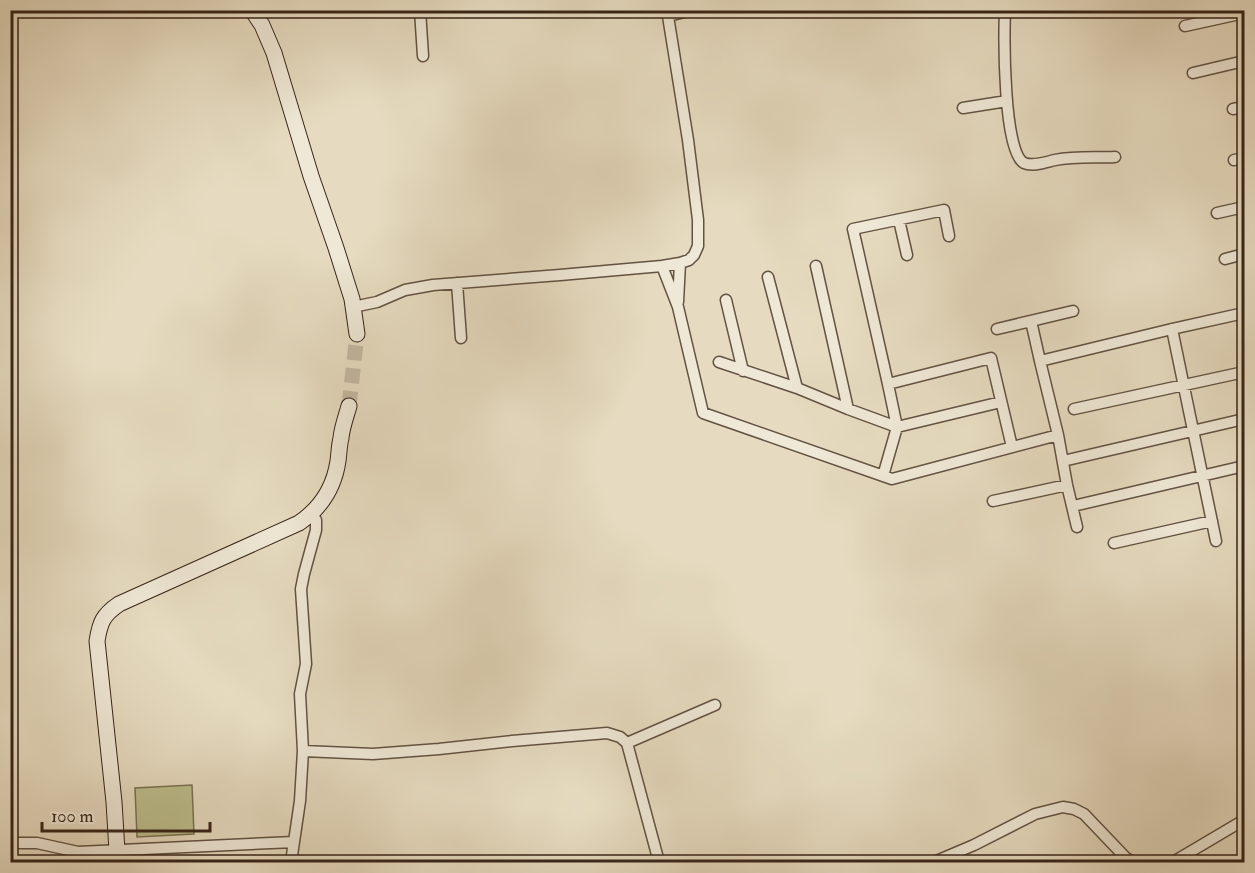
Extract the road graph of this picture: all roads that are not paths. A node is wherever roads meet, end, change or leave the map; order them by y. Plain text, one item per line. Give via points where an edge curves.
1 (252, 10) edge
2 (420, 10) edge
3 (693, 10) edge
4 (1005, 10) edge
5 (668, 13) edge
6 (1245, 13) edge
7 (1185, 26) dead end
8 (423, 56) dead end
9 (1245, 61) edge
10 (1193, 73) dead end
11 (1007, 101) junction
12 (1245, 107) edge
13 (963, 108) dead end
14 (1233, 109) dead end
15 (1115, 157) dead end
16 (1245, 207) edge
17 (1217, 213) dead end
18 (898, 220) junction
19 (949, 236) dead end
20 (1245, 254) edge
21 (907, 255) dead end
22 (1225, 259) dead end
23 (680, 263) junction
24 (662, 266) junction
25 (816, 266) dead end
26 (768, 277) dead end
27 (457, 283) junction
28 (726, 300) dead end
29 (353, 307) junction
30 (678, 307) junction
31 (1073, 311) dead end
32 (1245, 313) edge
33 (1032, 321) junction
34 (997, 329) dead end
35 (1172, 329) junction
36 (357, 334) tunnel mouth
37 (461, 338) dead end
38 (1040, 361) junction
39 (719, 362) dead end
40 (743, 371) junction
41 (1245, 372) edge
42 (888, 384) junction
43 (1184, 386) junction
44 (797, 388) junction
45 (1001, 402) junction
46 (350, 406) tunnel mouth
47 (848, 409) junction
48 (1074, 409) dead end
49 (1245, 420) edge
50 (897, 427) junction
51 (1194, 431) junction
52 (1058, 435) junction
53 (1012, 447) junction
54 (1063, 461) junction
55 (1245, 466) edge
56 (884, 476) junction
57 (1203, 476) junction
58 (1067, 485) junction
59 (993, 501) dead end
60 (1073, 506) junction
61 (312, 514) junction
62 (1212, 521) junction
63 (1077, 527) dead end
64 (1216, 541) dead end
65 (1114, 543) dead end
66 (716, 705) dead end
67 (627, 743) junction
68 (303, 751) junction
69 (1245, 820) edge
70 (294, 842) junction
71 (10, 843) edge
72 (116, 857) edge
73 (291, 862) edge
74 (658, 862) edge
75 (934, 862) edge
76 (1133, 862) edge
77 (1173, 862) edge

1 - 29 street via 274,53
2 - 8 street
3 - 5 street
4 - 11 street
5 - 23 street via 698,220 698,246 689,260
6 - 7 street
9 - 10 street
11 - 13 street
11 - 15 street via 1012,138 1022,162 1030,165
12 - 14 street
16 - 17 street
18 - 19 street via 944,210
18 - 21 street
18 - 42 street via 853,229
20 - 22 street
23 - 24 street
23 - 30 street
24 - 27 street
24 - 30 street
25 - 47 street
26 - 44 street
27 - 29 street via 405,290
27 - 37 street
28 - 40 street
29 - 36 street
30 - 56 street via 703,413
31 - 33 street
32 - 35 street
33 - 34 street
33 - 38 street
35 - 38 street
35 - 43 street
38 - 52 street
39 - 40 street
40 - 44 street
41 - 43 street
42 - 45 street via 991,358
42 - 50 street
43 - 48 street
43 - 51 street
44 - 47 street
45 - 50 street
45 - 53 street
46 - 61 street via 334,478
47 - 50 street
49 - 51 street
50 - 56 street
51 - 54 street
51 - 57 street
52 - 53 street
52 - 54 street
53 - 56 street via 892,480
54 - 58 street
55 - 57 street
57 - 60 street
57 - 62 street
58 - 59 street
58 - 60 street
60 - 63 street
61 - 68 street via 316,530 301,589 306,664 300,694
61 - 72 street via 119,604 102,619 97,642
62 - 64 street
62 - 65 street
66 - 67 street
67 - 68 street via 607,733 384,753
67 - 74 street
68 - 70 street
69 - 77 street
70 - 72 street
70 - 73 street
71 - 72 street via 37,843
75 - 76 street via 1035,814 1063,807 1084,814

